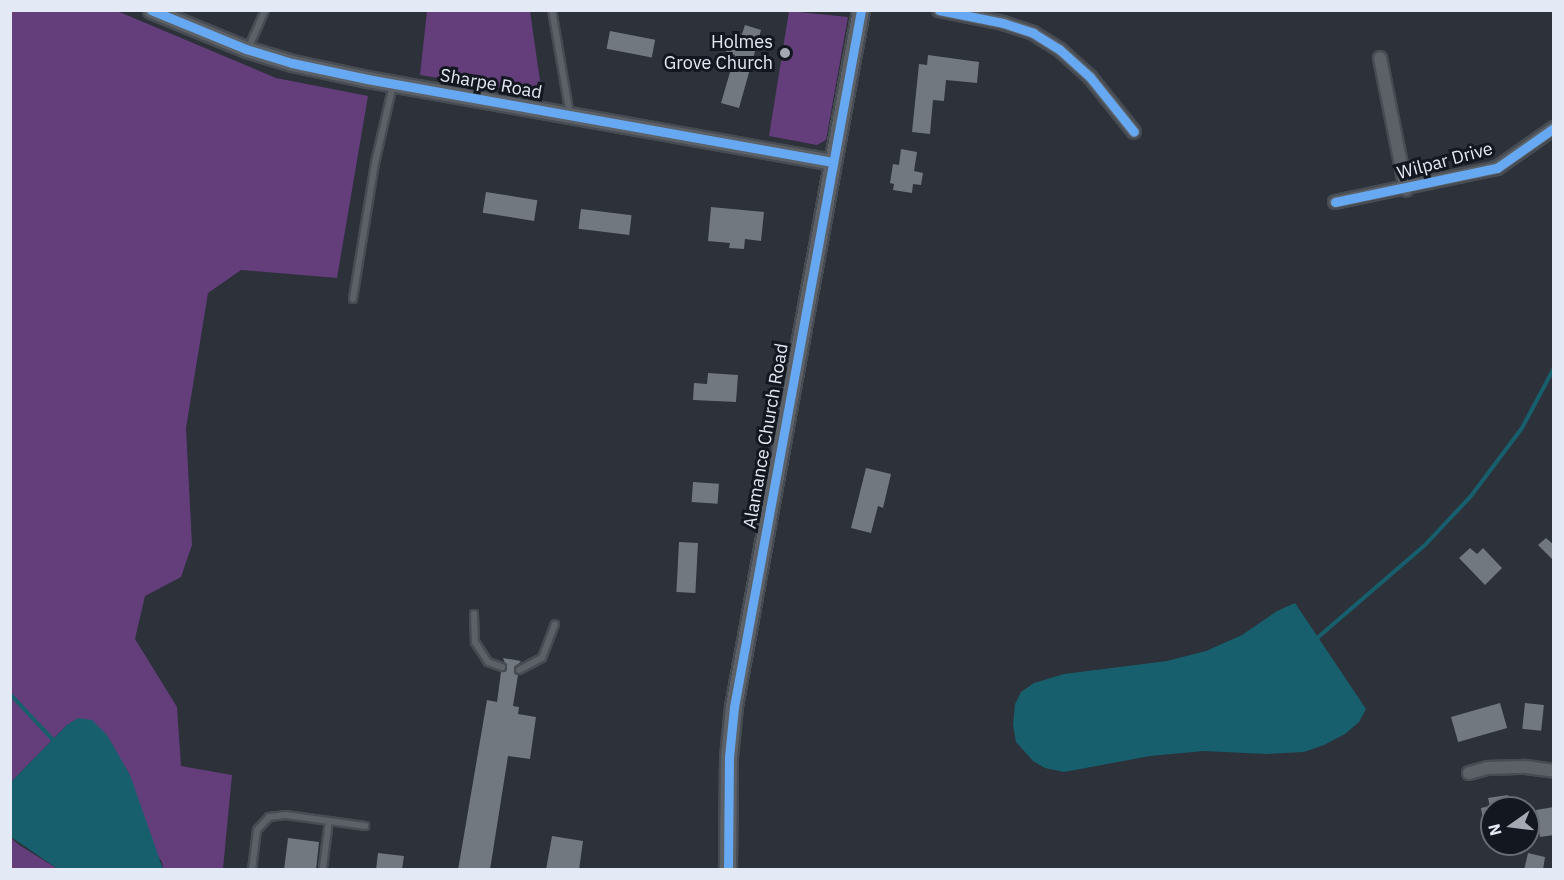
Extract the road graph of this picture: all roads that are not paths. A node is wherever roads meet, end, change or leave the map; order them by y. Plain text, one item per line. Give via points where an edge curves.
1 (151, 10) edge
2 (265, 10) edge
3 (552, 10) edge
4 (861, 10) edge
5 (939, 10) edge
6 (248, 50) junction
7 (1380, 58) dead end
8 (394, 84) junction
9 (570, 115) junction
10 (1554, 128) edge
11 (1134, 132) dead end
12 (833, 162) junction
13 (1406, 189) junction
14 (1335, 202) dead end
15 (353, 299) dead end
16 (474, 614) dead end
17 (555, 624) dead end
18 (502, 667) dead end
19 (519, 670) dead end
20 (1554, 771) edge
21 (1469, 773) dead end
22 (329, 821) junction
23 (365, 826) dead end
24 (323, 867) dead end
25 (252, 870) edge
26 (728, 870) edge

1 - 6 street, Sharpe Road
2 - 6 lane
3 - 9 lane
4 - 12 main road, Alamance Church Road
5 - 11 street via 1003,23 1059,49 1090,77
6 - 8 street, Sharpe Road
7 - 13 street
8 - 9 street, Sharpe Road
8 - 15 lane via 375,163
9 - 12 street, Sharpe Road
10 - 13 street, Wilpar Drive via 1497,168
12 - 26 main road, Alamance Church Road via 734,707 729,757
13 - 14 street, Wilpar Drive
16 - 18 lane via 475,642 488,662
17 - 19 lane via 542,658
20 - 21 street via 1526,767
22 - 23 lane
22 - 24 lane
22 - 25 lane via 286,815 269,818 257,830

